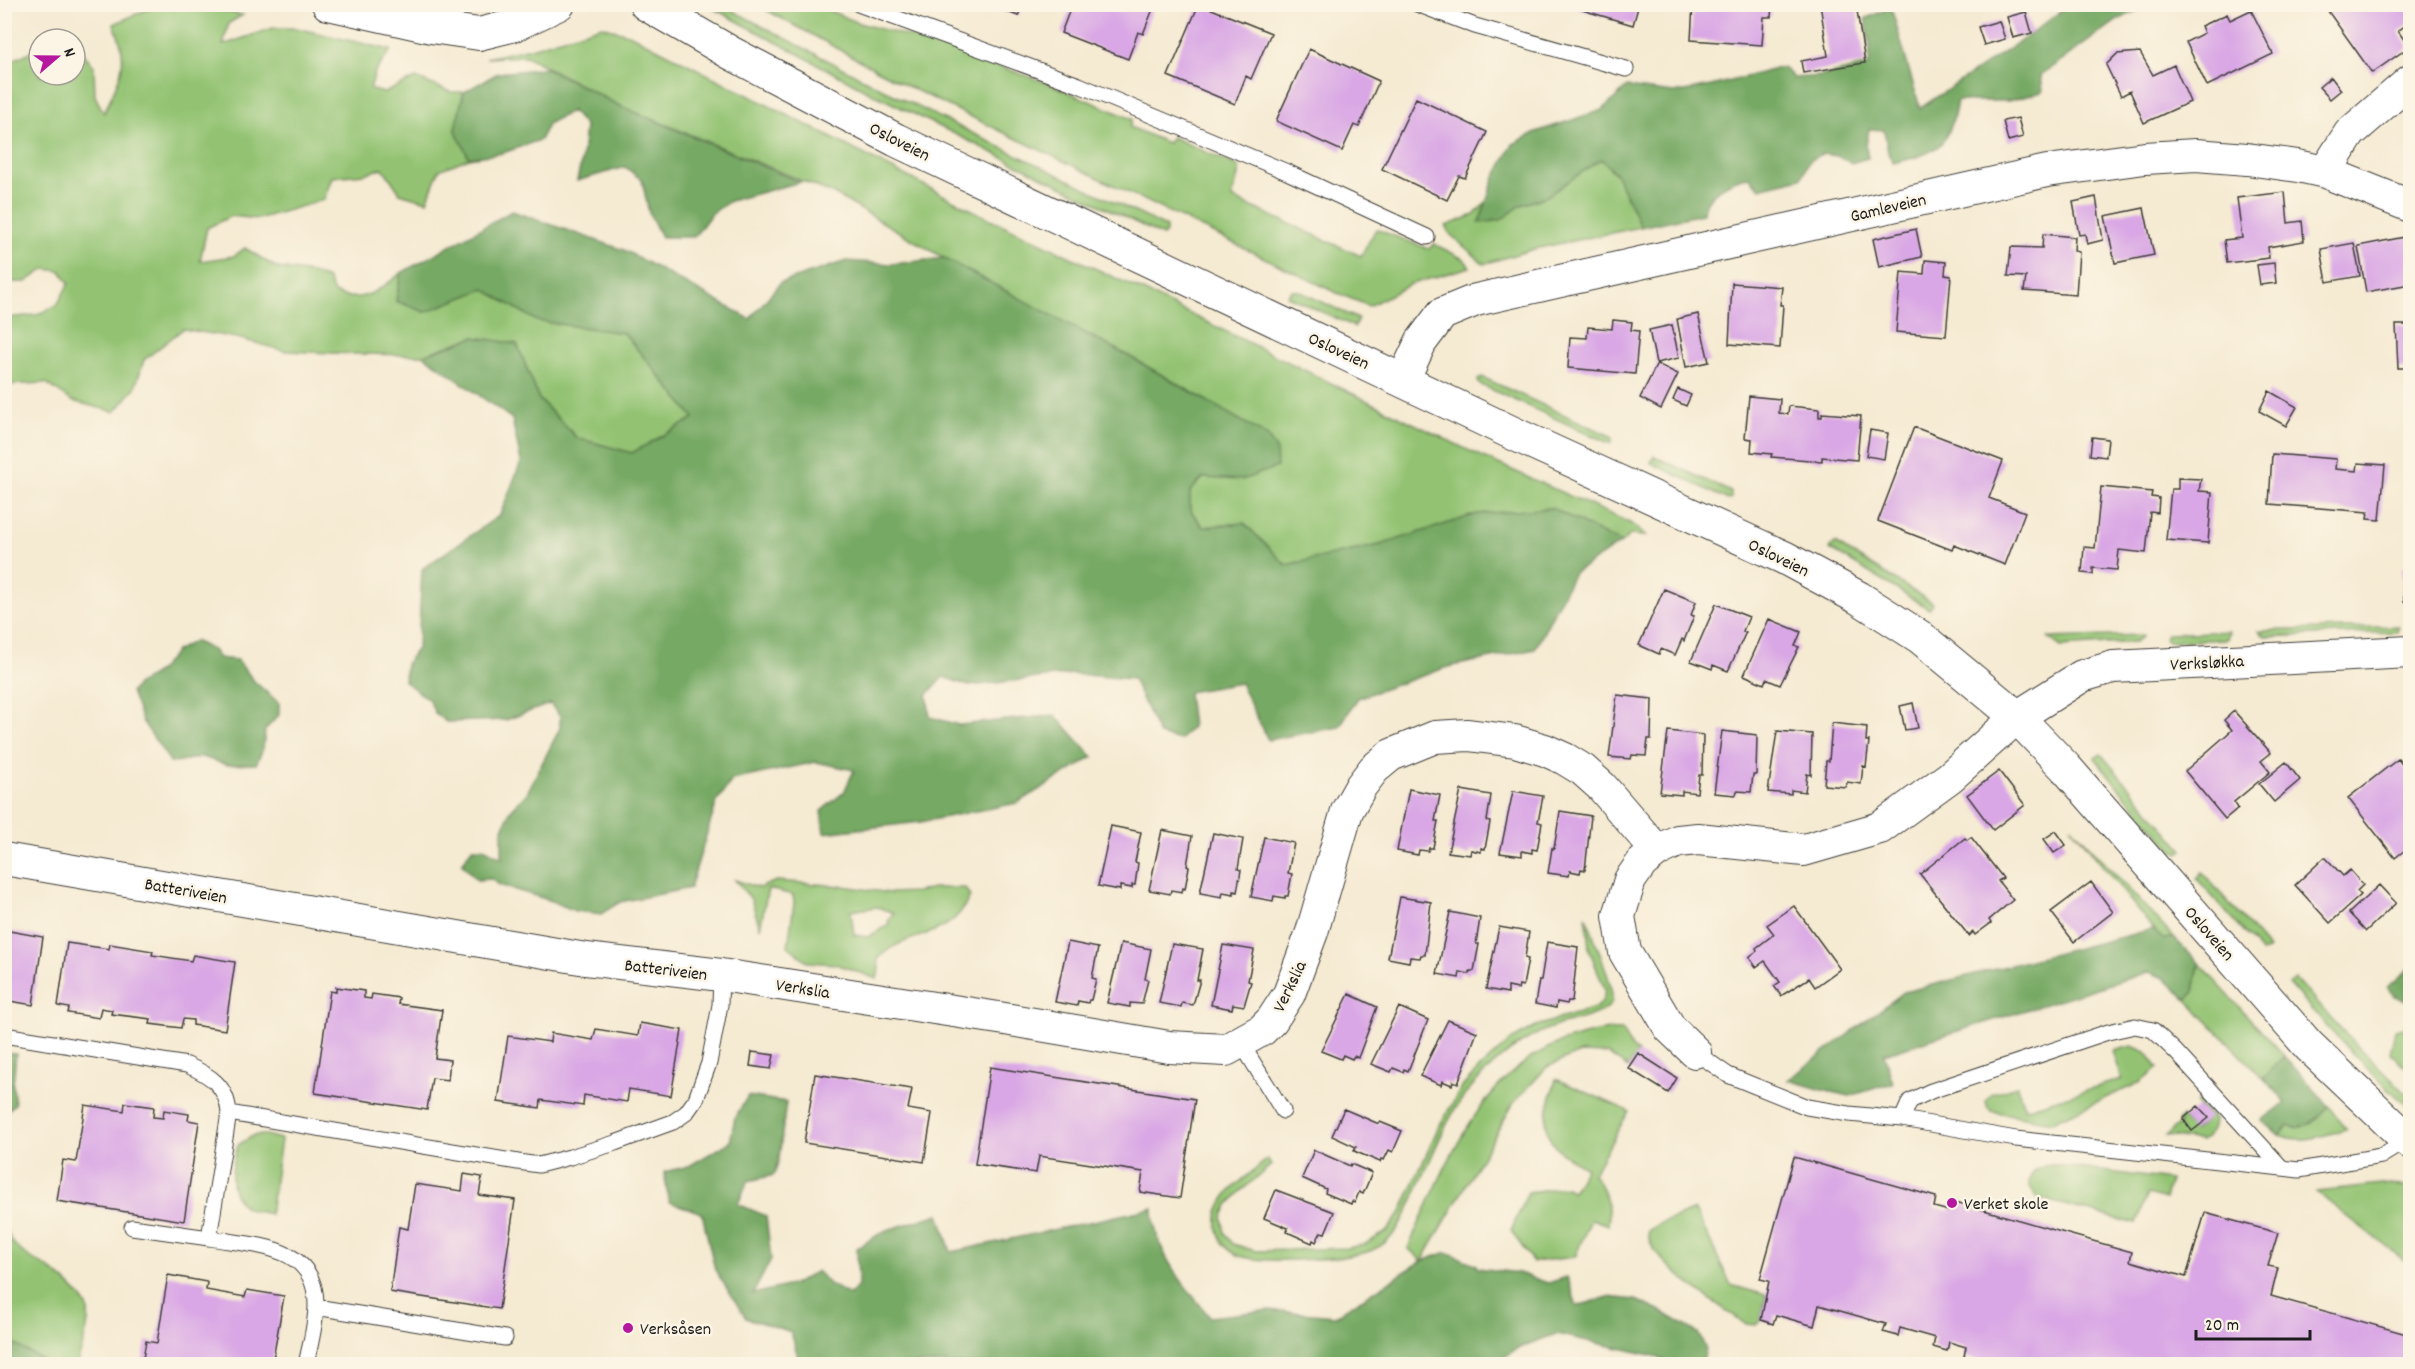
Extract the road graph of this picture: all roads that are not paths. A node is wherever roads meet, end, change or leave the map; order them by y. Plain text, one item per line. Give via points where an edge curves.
1 (328, 4) edge
2 (559, 4) edge
3 (646, 4) edge
4 (858, 4) edge
5 (1417, 4) edge
6 (1626, 69) dead end
7 (2410, 81) edge
8 (2325, 172) junction
9 (2410, 206) edge
10 (1426, 237) dead end
11 (1403, 380) junction
12 (2410, 652) edge
13 (2017, 717) junction
14 (1657, 851) junction
15 (4, 859) edge
16 (721, 975) junction
17 (4, 1035) edge
18 (1241, 1044) junction
19 (1695, 1052) joint
20 (1283, 1111) dead end
21 (229, 1113) junction
22 (1902, 1119) junction
23 (2408, 1141) edge
24 (2282, 1168) junction
25 (132, 1227) dead end
26 (209, 1238) junction
27 (316, 1307) junction
28 (505, 1338) dead end
29 (306, 1365) edge

1 - 2 street via 479,34 516,25
3 - 11 street, Osloveien via 896,140
4 - 10 lane via 1079,85 1287,172
5 - 6 lane via 1475,26
7 - 8 street via 2350,134
8 - 9 street, Gamleveien
8 - 11 street, Gamleveien via 2196,155 2035,174 1476,300 1442,314 1421,342
11 - 13 street, Osloveien via 1785,558 1859,598 1920,637
12 - 13 street, Verksløkka via 2113,667 2082,676
13 - 14 street via 1950,777 1880,828 1804,850 1698,839 1678,841
13 - 23 street, Osloveien via 2309,1046
14 - 18 street, Verkslia via 1602,787 1583,770 1545,750 1515,741 1468,735 1435,738 1390,755 1361,786 1347,812 1312,932 1289,994 1272,1020
14 - 19 street via 1630,880 1619,916 1625,952 1670,1028
15 - 16 street, Batteriveien via 586,959
16 - 18 street, Verkslia via 1169,1047 1226,1050
16 - 21 lane, Batteriveien via 720,1005 709,1063 696,1099 686,1113 673,1122 570,1157 539,1165
17 - 21 lane via 186,1065 219,1086 228,1099
18 - 20 lane
19 - 22 lane via 1728,1075 1788,1101 1849,1114
21 - 26 lane
22 - 24 lane via 2016,1139
22 - 24 lane via 1910,1101 1931,1091 2135,1026 2153,1030 2176,1052
23 - 24 lane via 2381,1156 2299,1170
25 - 26 lane
26 - 27 lane via 285,1251 307,1269
27 - 28 lane
27 - 29 lane

